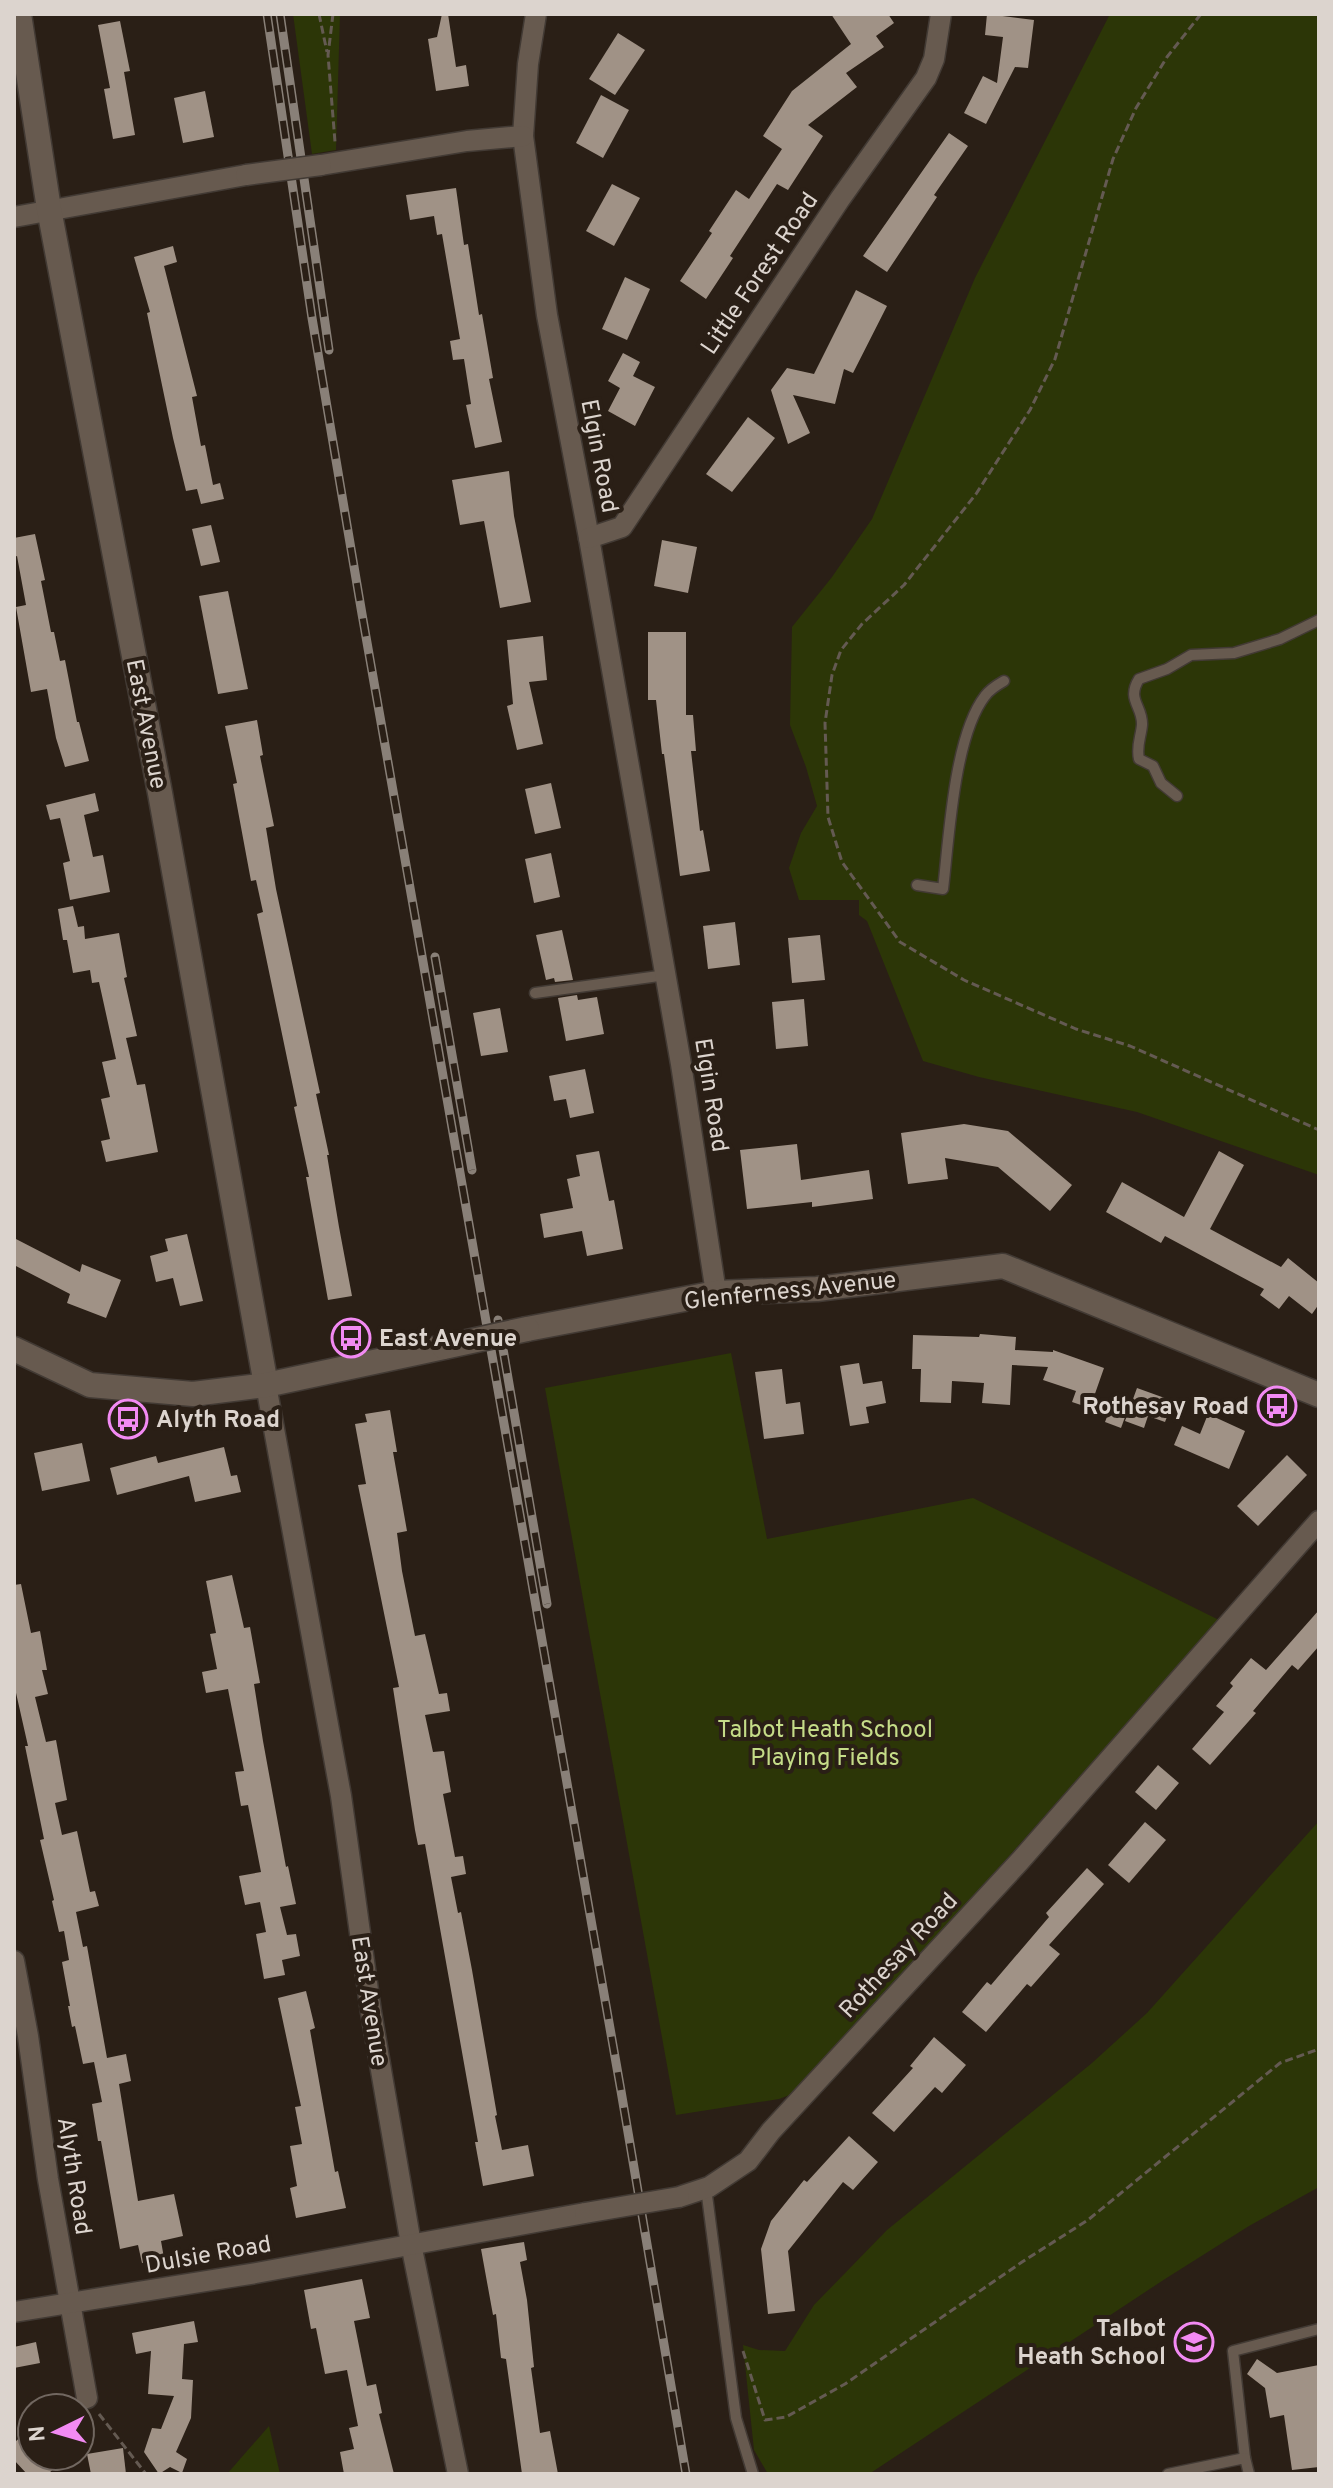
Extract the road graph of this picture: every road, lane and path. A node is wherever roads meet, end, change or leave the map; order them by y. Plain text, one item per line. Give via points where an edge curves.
1 (19, 14) edge
2 (319, 14) edge
3 (333, 14) edge
4 (536, 14) edge
5 (941, 14) edge
6 (1201, 14) edge
7 (328, 55) junction
8 (523, 136) junction
9 (329, 164) junction
10 (49, 209) junction
11 (14, 217) edge
12 (589, 538) junction
13 (1319, 620) edge
14 (1004, 681) dead end
15 (1177, 796) dead end
16 (917, 885) dead end
17 (666, 975) junction
18 (535, 993) dead end
19 (1319, 1130) edge
20 (716, 1293) junction
21 (14, 1349) edge
22 (266, 1385) junction
23 (1319, 1395) edge
24 (1319, 1521) edge
25 (14, 1961) edge
26 (21, 2037) edge
27 (1319, 2049) edge
28 (706, 2188) junction
29 (411, 2244) junction
30 (70, 2304) junction
31 (14, 2312) edge
32 (1319, 2329) edge
33 (743, 2351) dead end
34 (86, 2392) edge
35 (96, 2410) edge
36 (1245, 2458) junction
37 (146, 2474) edge
38 (458, 2474) edge
39 (753, 2474) edge
40 (1168, 2474) edge
41 (1249, 2474) edge

1 - 10 street, East Avenue
2 - 7 path
3 - 7 path
4 - 8 street
5 - 12 street, Little Forest Road via 926,78 622,527
6 - 19 path via 1167,57 1113,159 1055,359 1030,410 976,494 904,585 841,650 825,723 828,817 842,862 900,942 964,980
7 - 9 path
8 - 9 street
8 - 12 street, Elgin Road via 547,315
9 - 10 street, bridge
10 - 11 street
10 - 22 street, East Avenue
12 - 17 street, Elgin Road
13 - 15 lane via 1234,653 1191,655 1139,679 1133,692 1142,720 1139,759 1153,766 1161,783
14 - 16 lane via 984,697 967,737 943,889
17 - 18 lane
17 - 20 street, Elgin Road
20 - 22 street, Glenferness Avenue, bridge
20 - 23 street, Glenferness Avenue via 817,1289 1003,1266
21 - 22 street, Glenferness Avenue via 90,1385 193,1394
22 - 29 street, East Avenue via 341,1796
24 - 28 street, Rothesay Road via 748,2161
25 - 26 street, Alyth Road
26 - 30 street, Alyth Road
27 - 33 path via 1280,2063 1088,2220 845,2384 786,2417 765,2420
28 - 29 street, Rothesay Road, bridge
28 - 39 lane via 736,2418
29 - 30 street, Dulsie Road
29 - 38 street, East Avenue
30 - 31 street, Dulsie Road
30 - 34 street, Alyth Road
32 - 36 lane via 1233,2351
35 - 37 path
36 - 40 lane
36 - 41 lane

